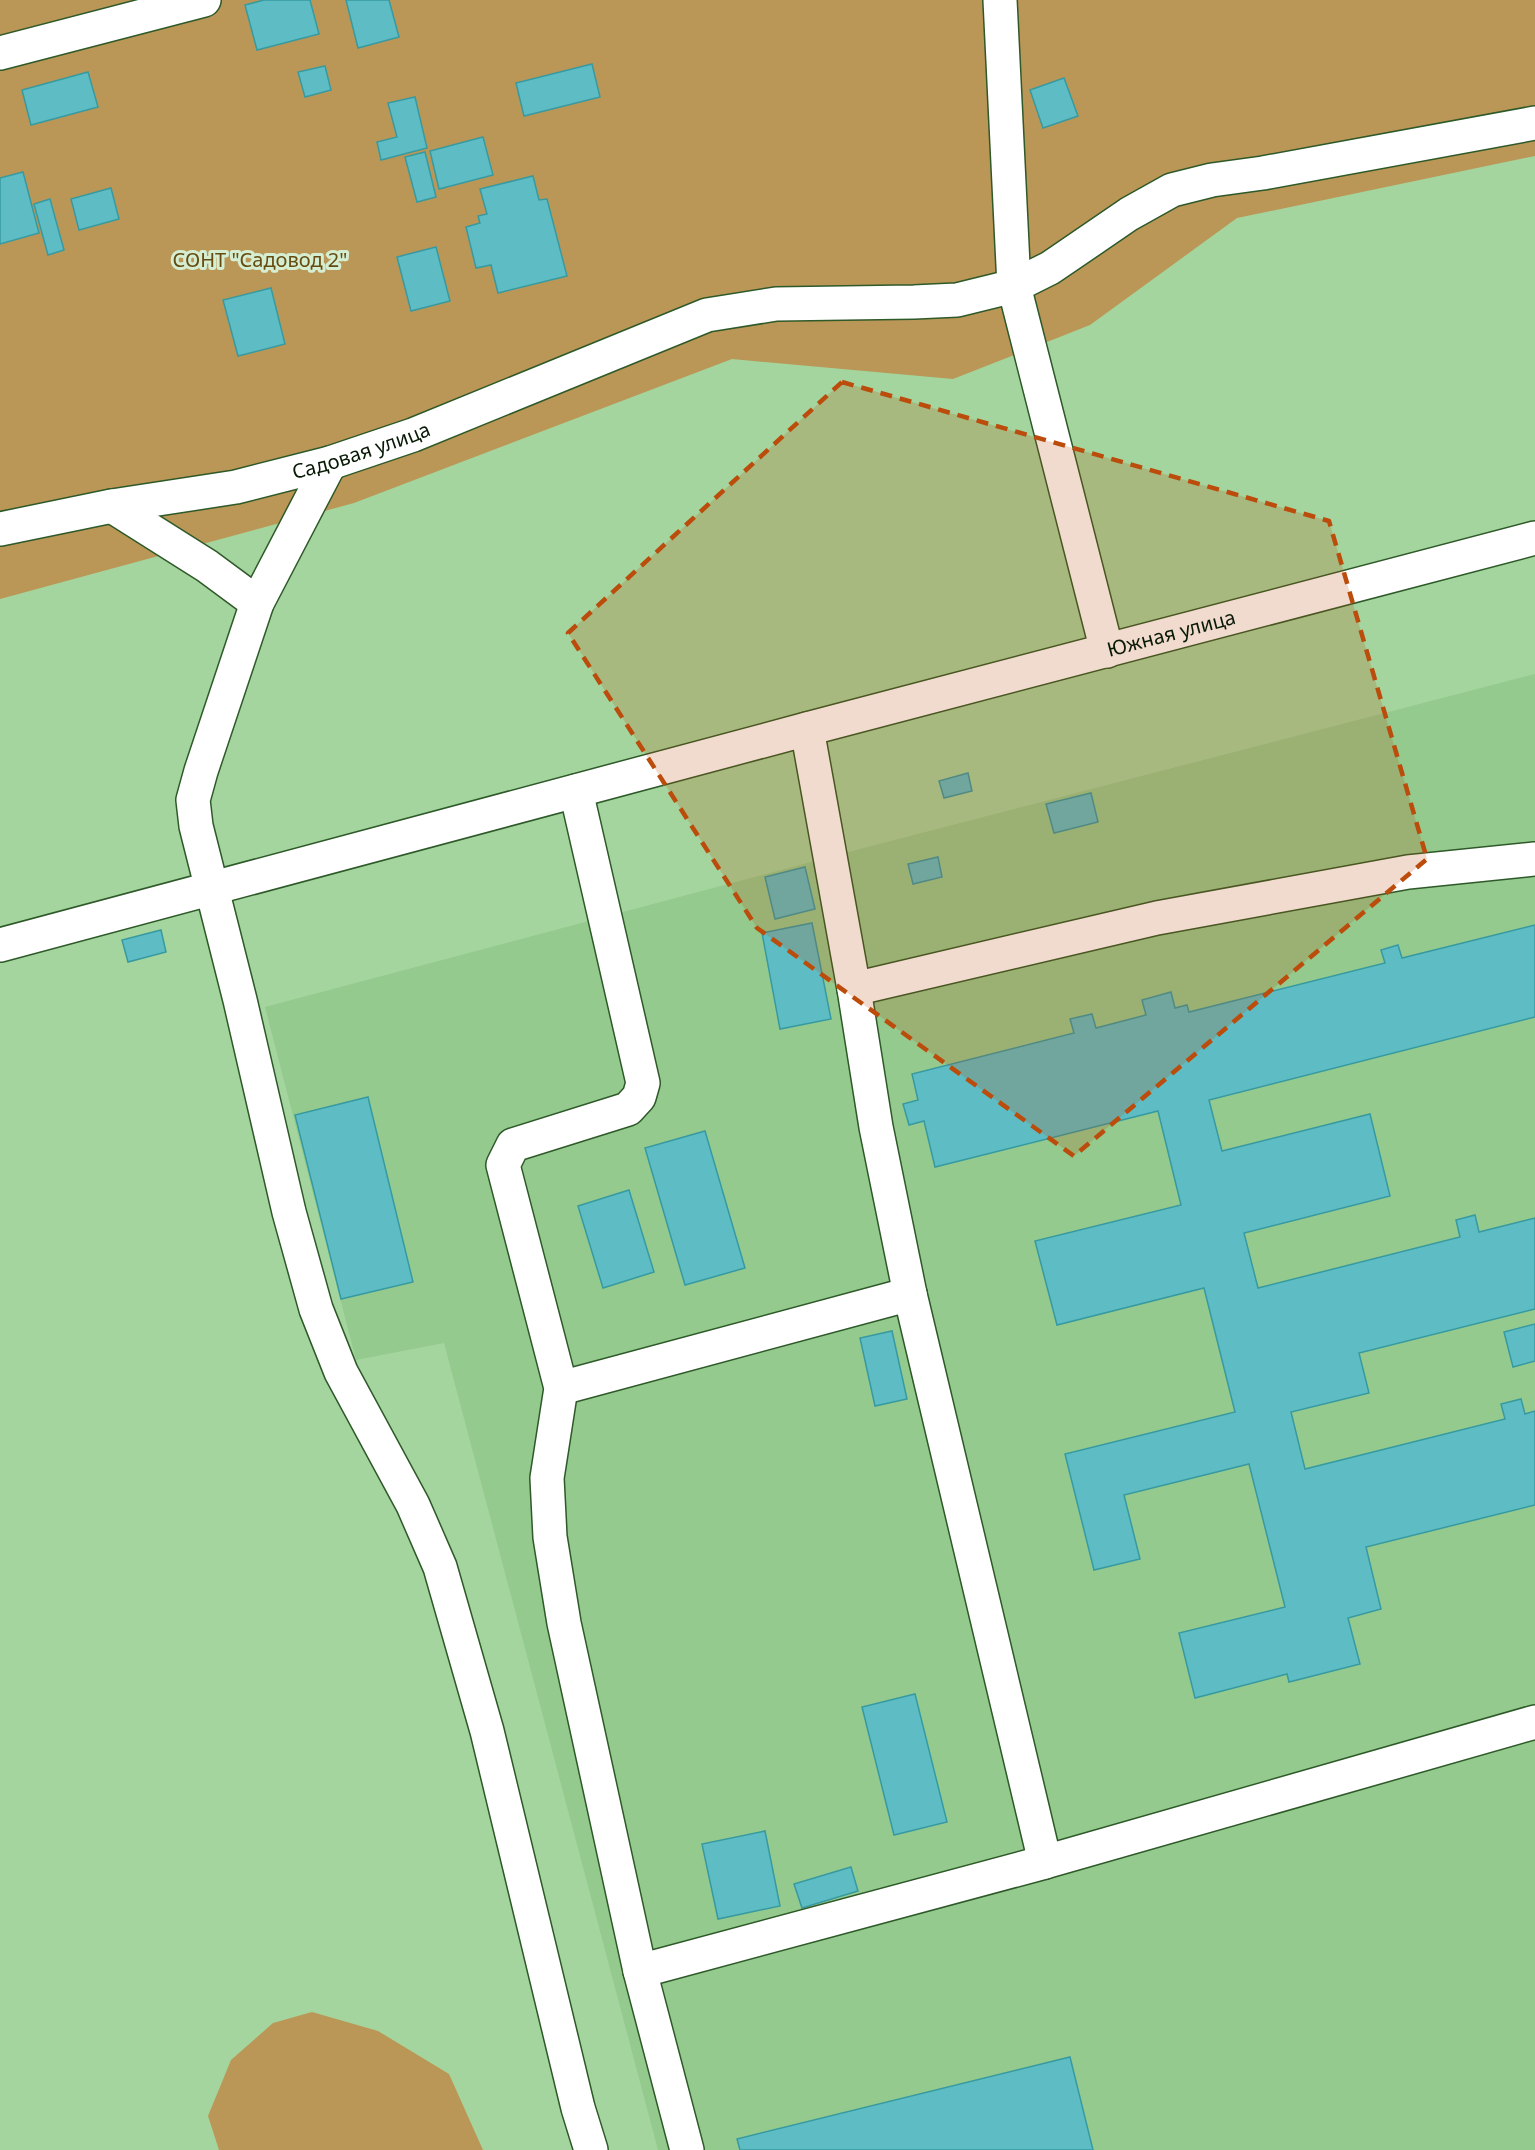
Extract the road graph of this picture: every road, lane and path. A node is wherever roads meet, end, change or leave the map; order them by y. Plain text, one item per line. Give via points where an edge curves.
1 (204, 0) edge
2 (1000, 0) edge
3 (0, 53) edge
4 (1535, 123) edge
5 (1014, 286) junction
6 (330, 463) junction
7 (112, 506) junction
8 (0, 529) edge
9 (1535, 538) edge
10 (257, 603) junction
11 (1107, 651) junction
12 (807, 729) junction
13 (576, 791) junction
14 (1535, 859) edge
15 (213, 888) junction
16 (0, 945) edge
17 (854, 989) junction
18 (910, 1294) junction
19 (561, 1388) junction
20 (1535, 1722) edge
21 (1046, 1862) junction
22 (640, 1971) junction
23 (591, 2150) edge
24 (687, 2150) edge

1 - 3 street
2 - 5 street
4 - 5 street, Садовая улица via 1172,190 1128,214 1050,268
5 - 6 street, Садовая улица via 957,300 776,304 708,315 412,435
5 - 11 street
6 - 7 street, Садовая улица via 236,487
6 - 10 street
7 - 8 street, Садовая улица
7 - 10 street
9 - 11 street, Южная улица
10 - 15 street via 193,800
11 - 12 street, Южная улица
12 - 13 street, Южная улица
12 - 17 street
13 - 15 street, Южная улица
13 - 19 street via 643,1083 639,1098 628,1109 513,1145 503,1165
14 - 17 street via 1408,872 1157,918
15 - 16 street, Южная улица
15 - 23 street via 289,1212 316,1309 341,1372 413,1505 440,1567 487,1731
17 - 18 street via 876,1127
18 - 19 street
18 - 21 street
19 - 22 street via 547,1478 550,1537 564,1623
20 - 21 street
21 - 22 street
22 - 24 street

